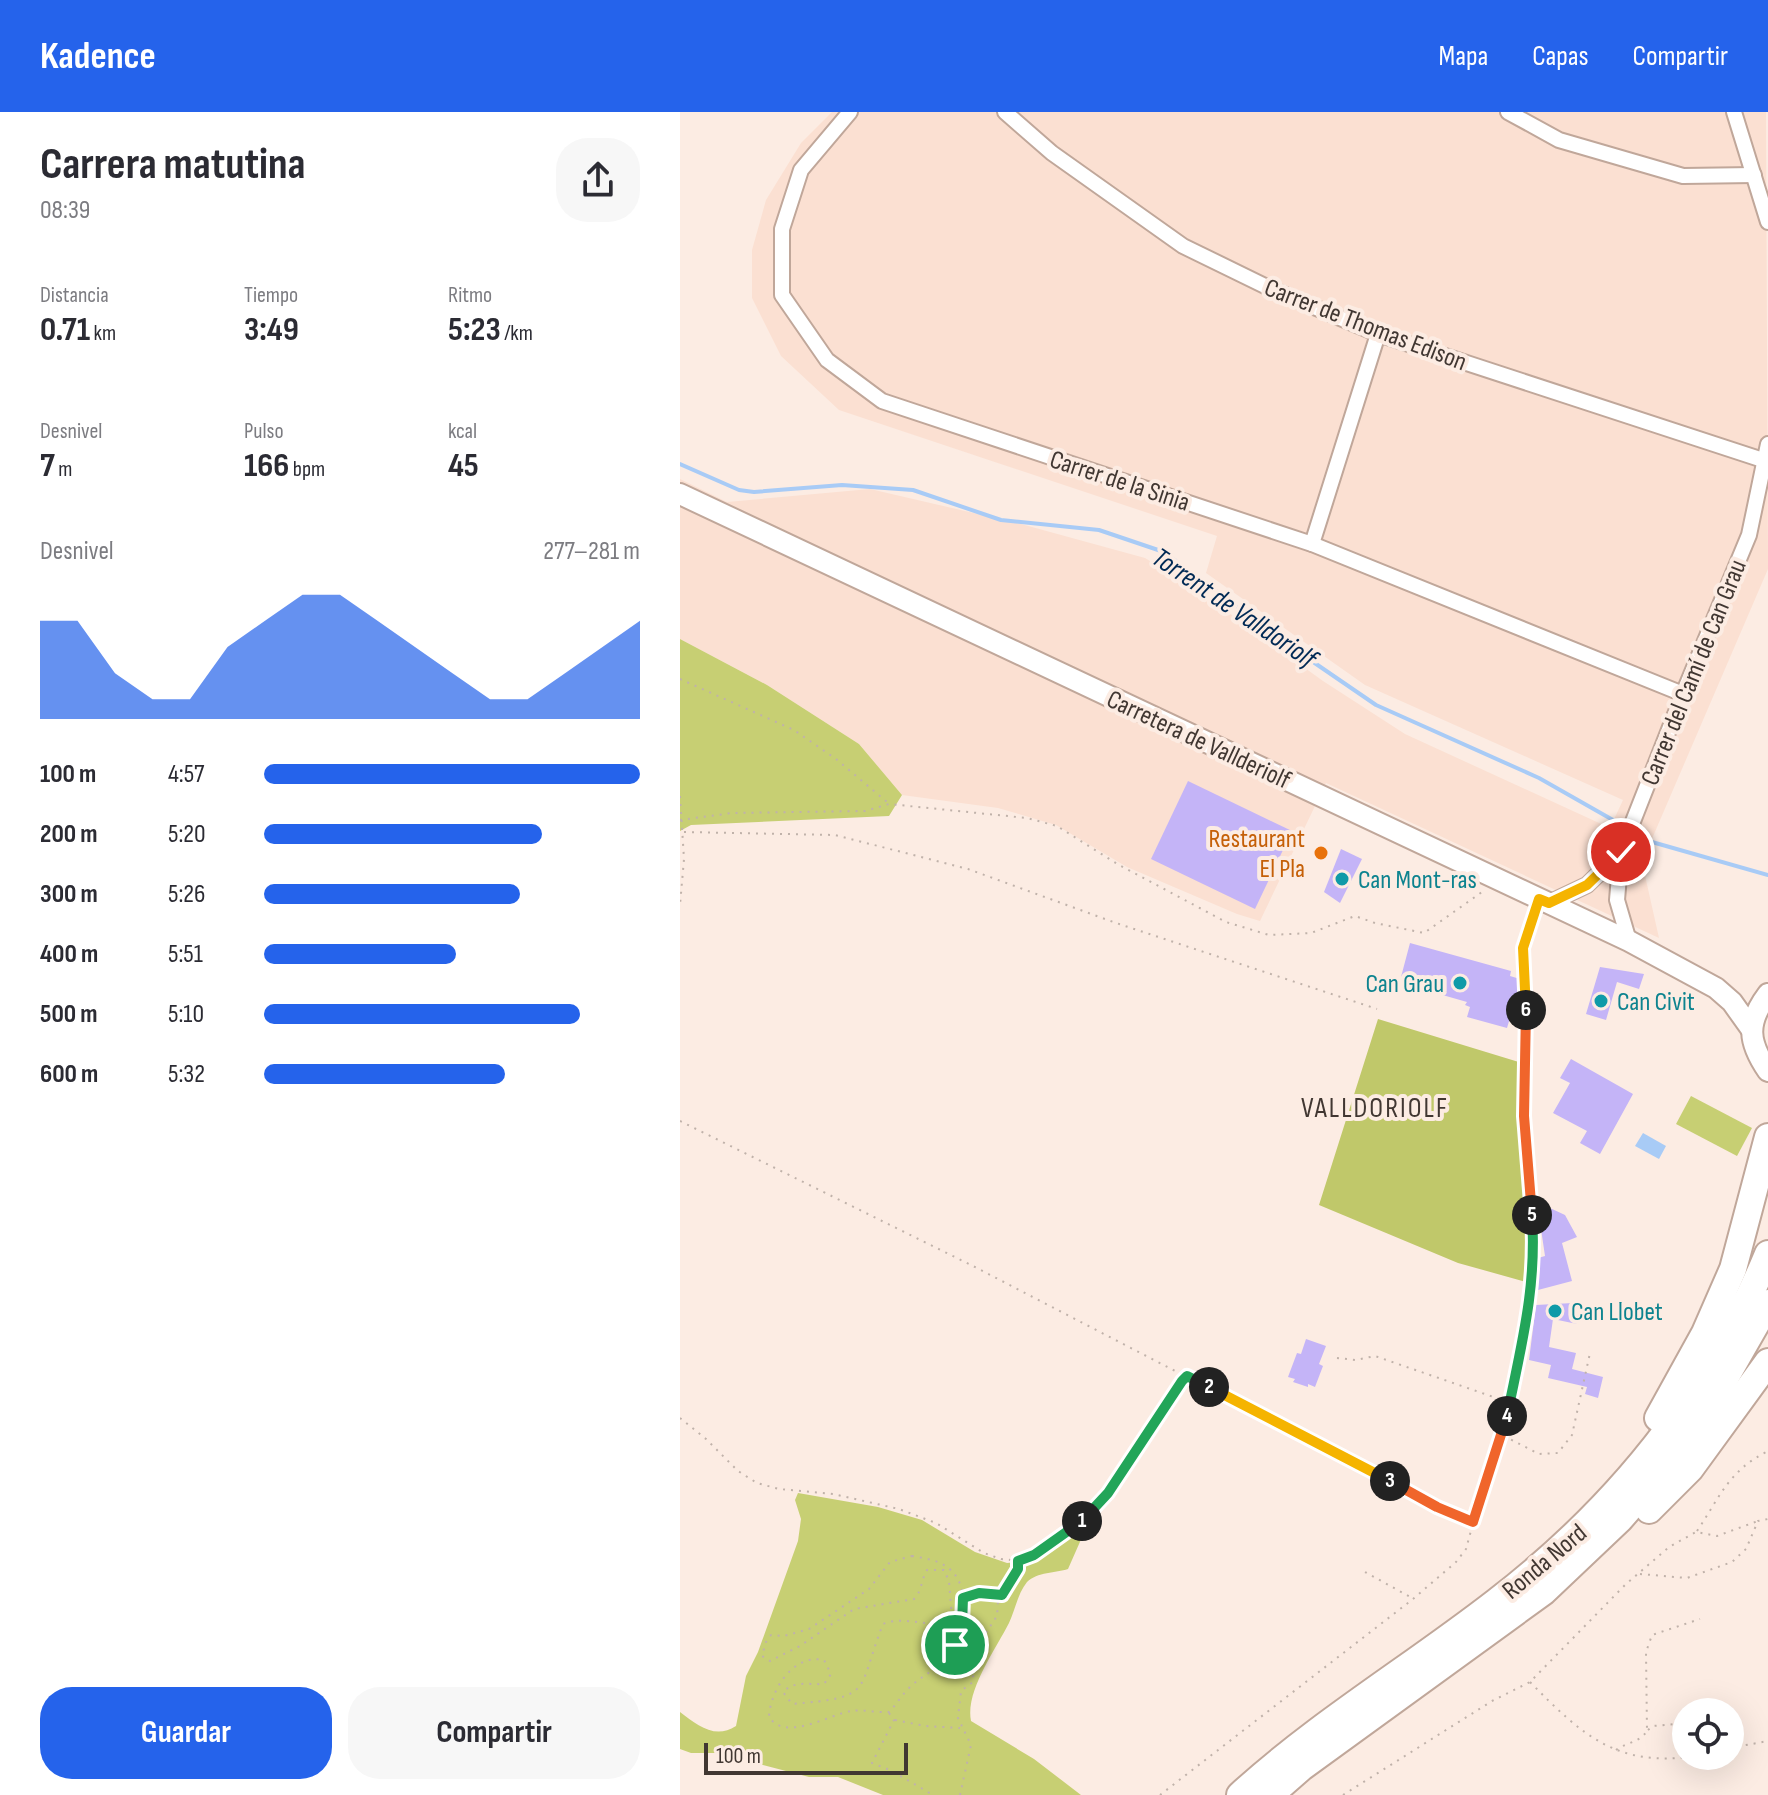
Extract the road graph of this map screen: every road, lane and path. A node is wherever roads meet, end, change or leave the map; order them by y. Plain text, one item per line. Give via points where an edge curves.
1 (850, 112) edge
2 (1005, 112) edge
3 (1508, 112) edge
4 (1734, 112) edge
5 (1754, 175) junction
6 (1768, 222) edge
7 (1378, 334) junction
8 (1768, 444) edge
9 (1766, 461) junction
10 (680, 494) edge
11 (1312, 544) junction
12 (680, 679) edge
13 (1683, 694) junction
14 (680, 796) edge
15 (889, 804) junction
16 (681, 820) edge
17 (684, 832) junction
18 (1621, 852) junction
19 (1502, 880) junction
20 (1544, 901) junction
21 (680, 905) edge
22 (1629, 941) junction
23 (1716, 988) junction
24 (1768, 993) edge
25 (1377, 1009) dead end
26 (1752, 1030) junction
27 (1768, 1071) edge
28 (680, 1121) edge
29 (1768, 1137) edge
30 (1768, 1254) edge
31 (1768, 1303) edge
32 (1590, 1353) dead end
33 (1337, 1358) dead end
34 (1768, 1362) edge
35 (1187, 1376) junction
36 (1509, 1403) junction
37 (680, 1418) edge
38 (1503, 1436) junction
39 (1768, 1451) edge
40 (1768, 1519) edge
41 (1758, 1521) junction
42 (1473, 1522) junction
43 (1696, 1532) junction
44 (1555, 1554) junction
45 (1018, 1561) junction
46 (1365, 1572) dead end
47 (1638, 1574) junction
48 (1543, 1592) junction
49 (1002, 1595) junction
50 (963, 1598) junction
51 (1413, 1599) junction
52 (1700, 1619) dead end
53 (1530, 1682) junction
54 (889, 1712) junction
55 (894, 1720) junction
56 (1672, 1724) edge
57 (961, 1727) junction
58 (1647, 1731) junction
59 (1768, 1741) edge
60 (1744, 1745) edge
61 (1616, 1751) junction
62 (1672, 1758) edge
63 (1277, 1761) junction
64 (933, 1795) edge
65 (960, 1795) edge
66 (1160, 1795) edge
67 (1222, 1795) edge
68 (1240, 1795) edge
69 (1270, 1795) edge
70 (1343, 1795) edge

1 - 11 street, Carrer de la Sinia via 801,170 782,229 782,295 827,360 882,401
2 - 7 street, Carrer de Thomas Edison via 1052,153 1183,246
3 - 5 street via 1559,140 1683,176
4 - 5 street
5 - 6 street
7 - 9 street, Carrer de Thomas Edison
7 - 11 street
8 - 9 street, Carrer del Camí de Can Grau
9 - 13 street, Carrer del Camí de Can Grau via 1749,535
10 - 19 street, Carretera de Vallderiolf
11 - 13 street, Carrer de la Sinia
12 - 15 path via 794,730
13 - 18 street, Carrer del Camí de Can Grau
14 - 16 path
15 - 16 path via 865,811 732,813
15 - 19 path via 1027,818 1057,826 1226,922 1269,935 1311,933 1355,916 1424,933
16 - 17 path
17 - 21 path
17 - 25 path via 835,835 953,865
18 - 20 street, Carrer del Camí de Can Grau via 1587,885
18 - 22 street, Carrer del Camí de Can Grau via 1617,900
19 - 20 street, Carretera de Vallderiolf
20 - 22 street, Carretera de Vallderiolf
20 - 36 path via 1523,948 1524,1116 1534,1246 1532,1288
22 - 23 street, Carretera de Vallderiolf
23 - 24 street, Carretera de Vallderiolf
23 - 26 street, Carretera de Vallderiolf
24 - 26 street via 1756,1010
26 - 27 street, Carretera de Vallderiolf via 1757,1055
28 - 35 path
29 - 44 highway via 1733,1269 1705,1333 1665,1409
30 - 44 highway, Ronda Nord via 1696,1393 1645,1461
31 - 48 highway, Ronda Nord via 1704,1415 1669,1463 1620,1519
32 - 38 path via 1572,1435 1558,1453 1539,1454
33 - 36 path via 1375,1356
34 - 48 highway via 1690,1469 1570,1581
35 - 42 path
35 - 45 path via 1093,1511 1060,1539
36 - 38 path
37 - 45 path via 757,1483 899,1509 936,1523 984,1553
38 - 42 path
39 - 43 path via 1723,1486
40 - 41 path
41 - 43 path via 1717,1536
41 - 47 path via 1746,1549 1732,1562 1687,1578
42 - 51 path via 1462,1555
43 - 47 path
44 - 63 highway, Ronda Nord
45 - 49 path
46 - 51 path
47 - 53 path
48 - 69 highway, Ronda Nord
49 - 50 path
49 - 57 path via 997,1616 974,1651 973,1682 961,1691
50 - 54 path via 962,1625 950,1654
50 - 54 path via 955,1574 944,1564 900,1558 890,1562 860,1597 809,1629 771,1635 766,1642 762,1656 770,1661 854,1609 914,1599 927,1570 944,1570 952,1619 938,1624 896,1619 883,1624 865,1680 849,1695 833,1700 792,1704 783,1692 789,1687 824,1684 831,1674 824,1660 799,1664 776,1688 769,1717 782,1727 799,1727 854,1710
51 - 66 path
52 - 58 path via 1656,1633 1648,1642
53 - 61 path via 1581,1729
53 - 70 path
54 - 55 path
55 - 57 path
55 - 64 path via 872,1763
56 - 58 path
57 - 65 path via 971,1745
58 - 61 path
59 - 60 path
61 - 62 path via 1649,1759
63 - 67 highway via 1256,1767
63 - 68 highway, Ronda Nord

